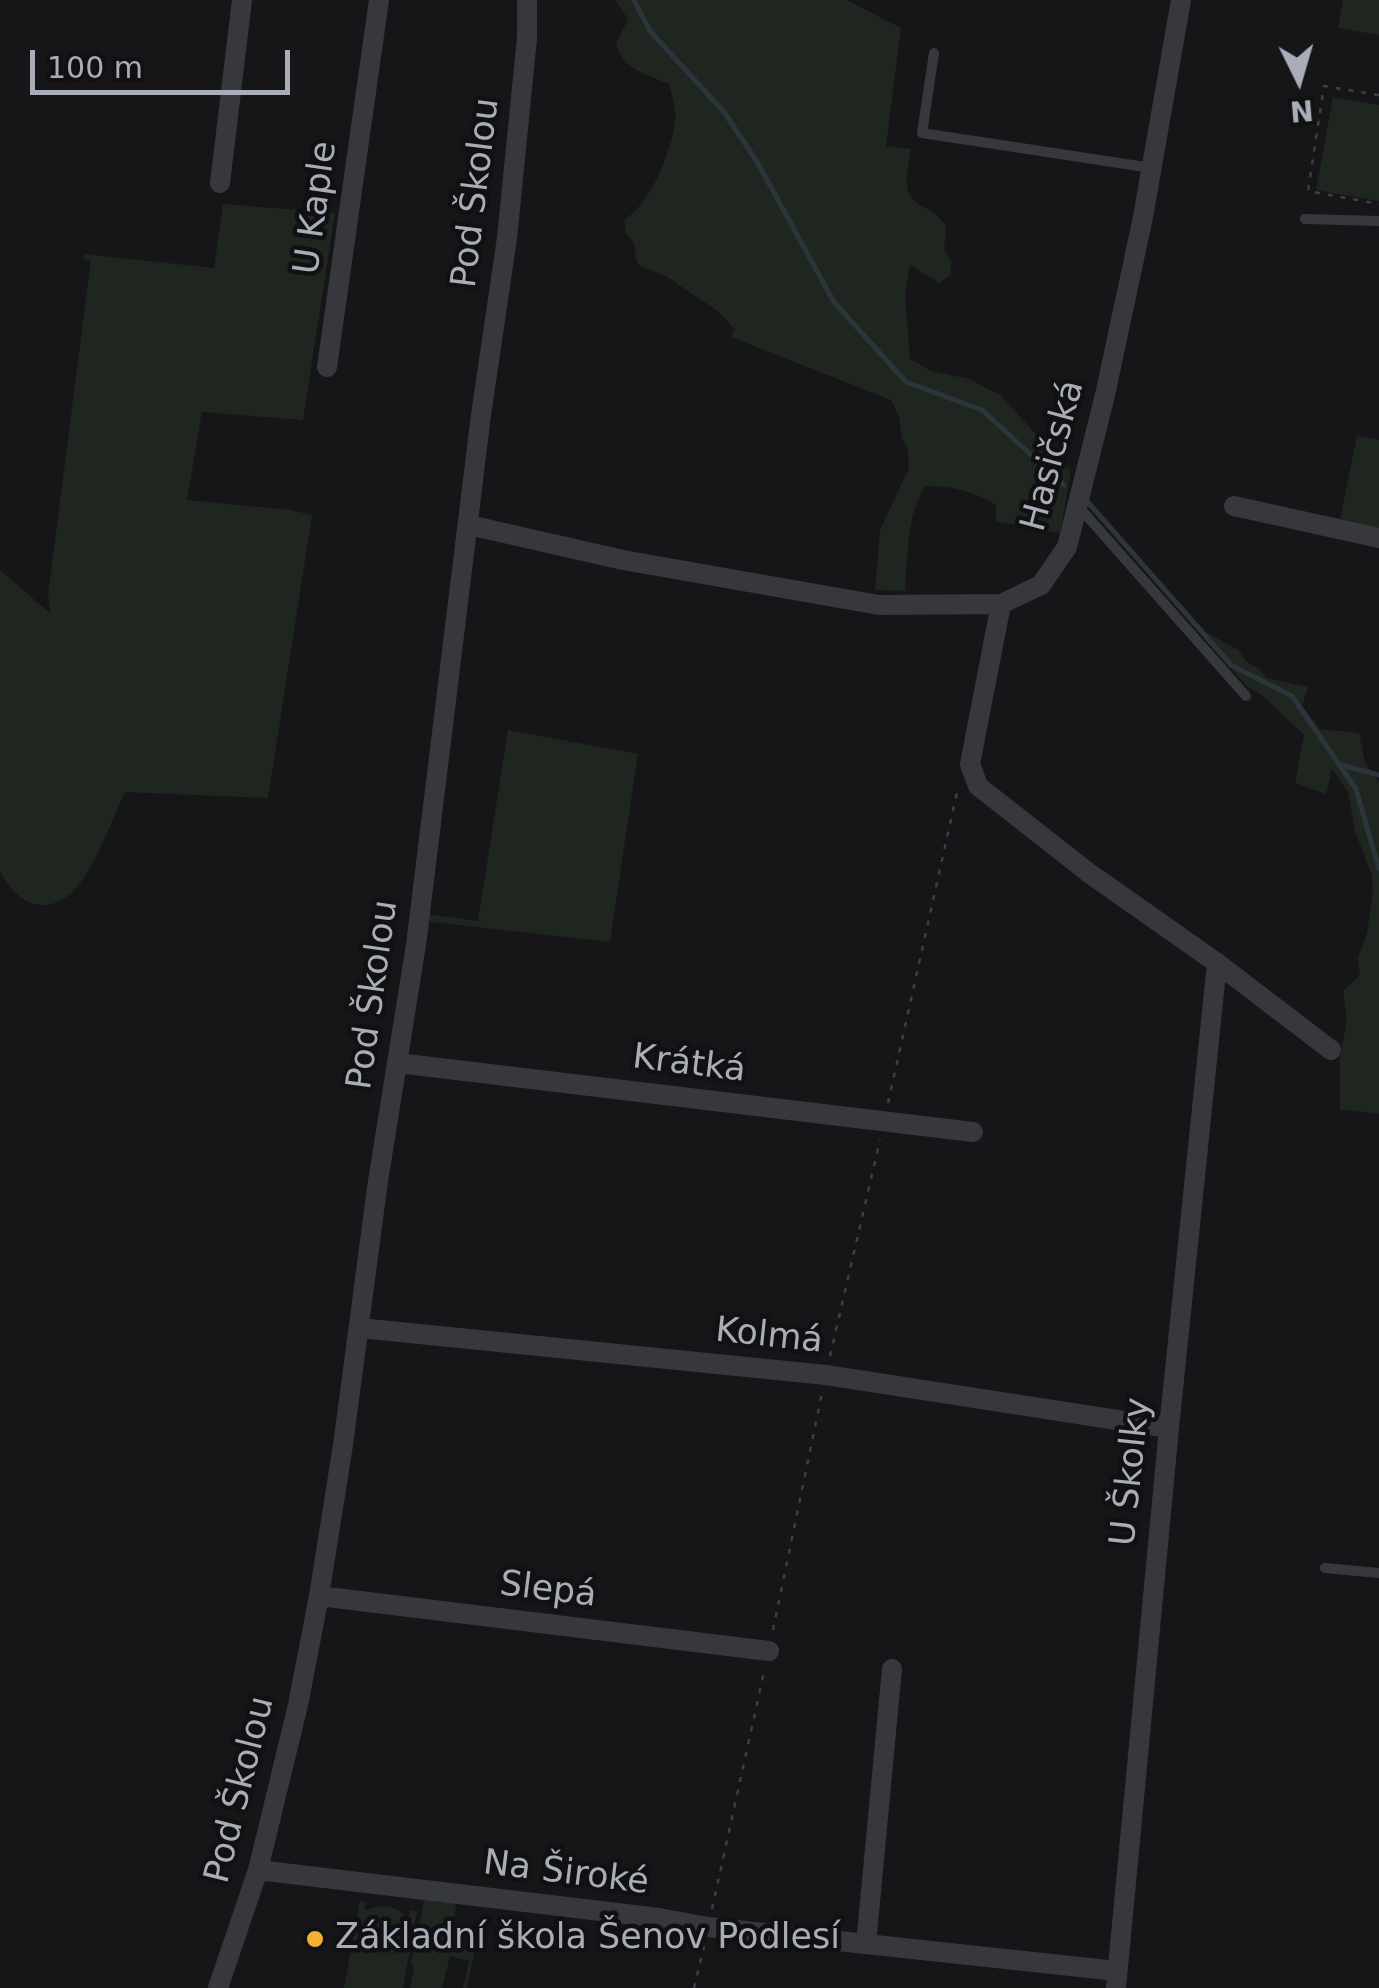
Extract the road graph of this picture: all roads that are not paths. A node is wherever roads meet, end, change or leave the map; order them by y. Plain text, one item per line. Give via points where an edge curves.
1 (242, 0) edge
2 (379, 0) edge
3 (527, 0) edge
4 (1181, 0) edge
5 (934, 52) dead end
6 (1152, 168) junction
7 (220, 183) dead end
8 (1305, 219) dead end
9 (1379, 221) edge
10 (327, 366) dead end
11 (1078, 505) junction
12 (1234, 506) dead end
13 (469, 524) junction
14 (1379, 538) edge
15 (1002, 604) junction
16 (1246, 696) dead end
17 (1218, 963) junction
18 (1331, 1050) dead end
19 (398, 1064) junction
20 (973, 1132) dead end
21 (360, 1328) junction
22 (1169, 1428) junction
23 (1325, 1568) dead end
24 (1379, 1573) edge
25 (319, 1596) junction
26 (768, 1651) dead end
27 (892, 1669) dead end
28 (258, 1870) junction
29 (866, 1944) junction
30 (1117, 1980) edge
31 (218, 1988) edge

1 - 7 street
2 - 10 street, U Kaple
3 - 13 street, Pod Školou via 507,238
4 - 6 street, Hasičská
5 - 6 lane via 922,133
6 - 11 street, Hasičská
8 - 9 lane
11 - 15 street, Hasičská via 1067,547 1041,585
11 - 16 lane
12 - 14 street
13 - 15 street, Hasičská via 623,560 879,605
13 - 19 street, Pod Školou
15 - 17 street via 970,764 978,786
17 - 18 street
17 - 22 street, U Školky
19 - 20 street, Krátká
19 - 21 street, Pod Školou
21 - 22 street, Kolmá via 826,1375
21 - 25 street, Pod Školou
22 - 30 street, U Školky
23 - 24 lane
25 - 26 street, Slepá
25 - 28 street, Pod Školou
27 - 29 street
28 - 29 street, Na Široké
28 - 31 street, Pod Školou
29 - 30 street, Na Široké

